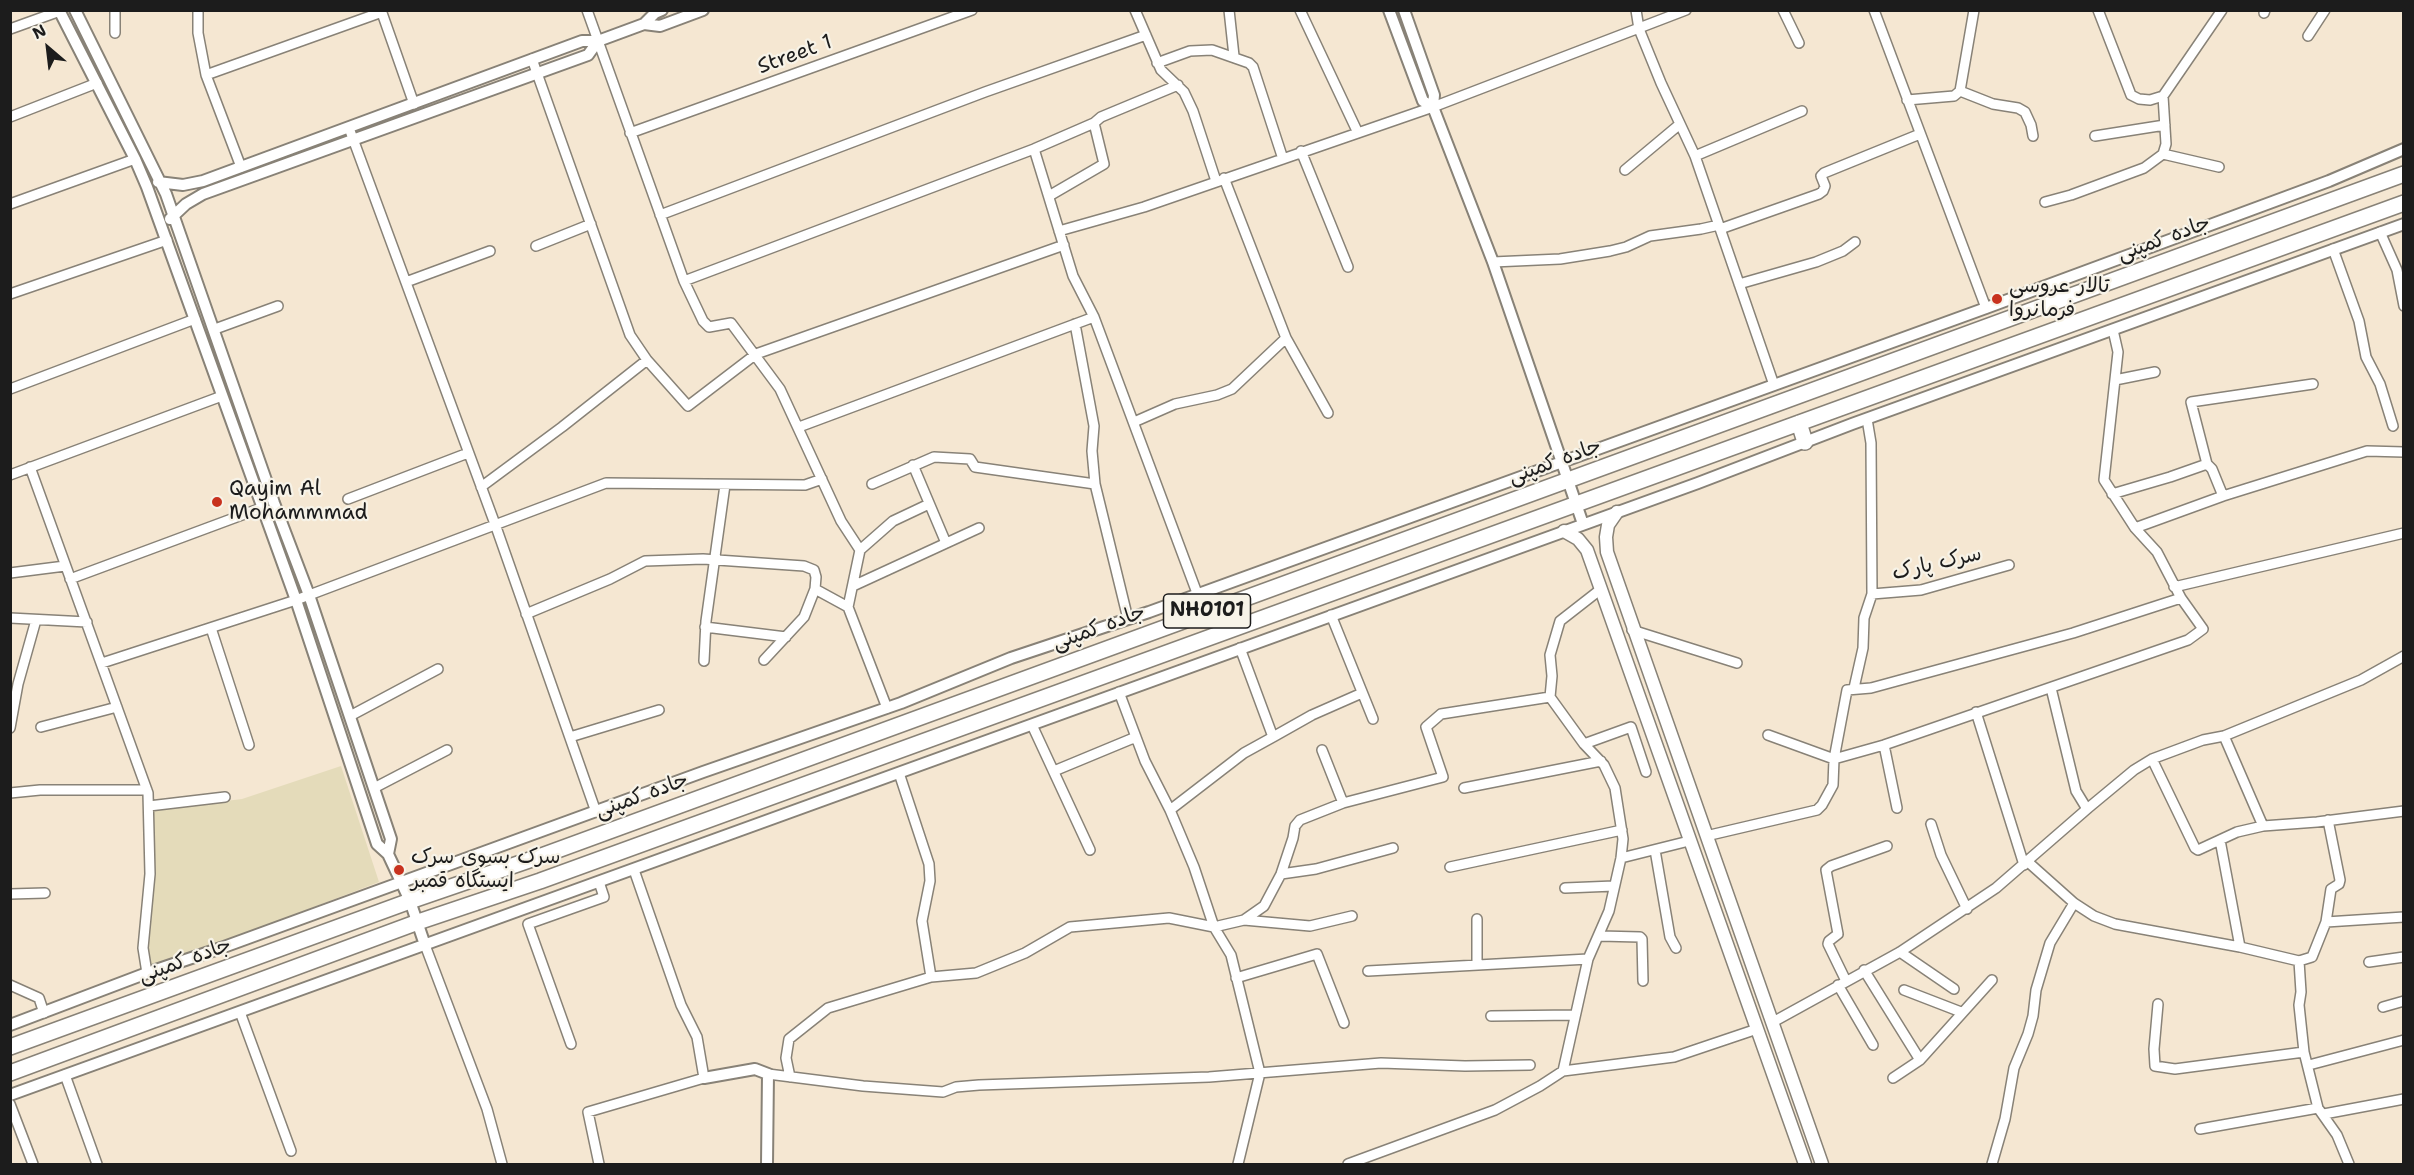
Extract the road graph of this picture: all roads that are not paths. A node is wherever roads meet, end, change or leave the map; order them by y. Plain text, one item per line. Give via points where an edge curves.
1 (75, 10) edge
2 (115, 10) edge
3 (198, 10) edge
4 (587, 10) edge
5 (662, 10) edge
6 (703, 10) edge
7 (972, 10) edge
8 (1135, 10) edge
9 (1229, 10) edge
10 (1300, 10) edge
11 (1389, 10) edge
12 (1404, 10) edge
13 (1636, 10) edge
14 (1686, 10) edge
15 (1784, 10) edge
16 (1874, 10) edge
17 (1974, 10) edge
18 (2098, 10) edge
19 (2222, 10) edge
20 (2325, 10) edge
21 (60, 11) edge
22 (382, 11) edge
23 (644, 24) junction
24 (10, 29) edge
25 (1639, 29) junction
26 (115, 33) dead end
27 (1146, 35) junction
28 (2308, 36) dead end
29 (598, 41) junction
30 (1799, 43) dead end
31 (1234, 56) junction
32 (532, 60) junction
33 (1158, 63) junction
34 (538, 74) junction
35 (206, 75) junction
36 (97, 83) junction
37 (1178, 85) junction
38 (1960, 91) junction
39 (2163, 96) junction
40 (1907, 100) junction
41 (414, 104) junction
42 (1433, 107) junction
43 (1802, 111) dead end
44 (10, 117) edge
45 (1094, 123) junction
46 (1680, 124) junction
47 (2165, 125) junction
48 (349, 128) junction
49 (630, 133) junction
50 (1358, 133) junction
51 (1920, 134) junction
52 (2033, 136) dead end
53 (2095, 136) dead end
54 (354, 141) junction
55 (1034, 149) junction
56 (2403, 149) edge
57 (1301, 152) junction
58 (2163, 154) junction
59 (1695, 156) junction
60 (135, 159) junction
61 (1282, 159) junction
62 (240, 167) junction
63 (2219, 167) dead end
64 (1625, 170) dead end
65 (2403, 174) edge
66 (1220, 180) junction
67 (161, 181) junction
68 (147, 187) junction
69 (1049, 196) junction
70 (2045, 202) dead end
71 (2403, 202) edge
72 (10, 204) edge
73 (660, 215) junction
74 (174, 217) junction
75 (160, 223) junction
76 (591, 224) junction
77 (2403, 224) edge
78 (1719, 227) junction
79 (1059, 231) junction
80 (2380, 232) junction
81 (167, 240) junction
82 (1855, 242) dead end
83 (1064, 245) junction
84 (536, 246) dead end
85 (2333, 249) junction
86 (490, 251) dead end
87 (1493, 262) junction
88 (1348, 267) dead end
89 (684, 281) junction
90 (406, 282) junction
91 (1739, 284) junction
92 (10, 294) edge
93 (278, 306) dead end
94 (2403, 306) edge
95 (1986, 308) junction
96 (1094, 317) junction
97 (195, 318) junction
98 (1075, 324) junction
99 (215, 329) junction
100 (2113, 330) junction
101 (1286, 338) junction
102 (756, 354) junction
103 (647, 360) junction
104 (2155, 372) dead end
105 (2115, 380) junction
106 (2313, 384) dead end
107 (1774, 385) junction
108 (10, 389) edge
109 (222, 396) junction
110 (1328, 413) dead end
111 (1867, 419) junction
112 (1134, 422) junction
113 (1799, 423) junction
114 (2394, 426) dead end
115 (799, 427) junction
116 (1805, 442) junction
117 (2403, 452) edge
118 (468, 453) junction
119 (1561, 461) junction
120 (2207, 464) junction
121 (913, 465) junction
122 (30, 467) junction
123 (10, 475) edge
124 (822, 479) junction
125 (1567, 479) junction
126 (872, 484) dead end
127 (1095, 484) junction
128 (725, 485) junction
129 (481, 487) junction
130 (2112, 494) junction
131 (2223, 496) junction
132 (348, 499) dead end
133 (1575, 503) junction
134 (929, 504) junction
135 (261, 508) junction
136 (1617, 512) junction
137 (495, 524) junction
138 (1583, 524) junction
139 (979, 528) dead end
140 (2135, 528) junction
141 (1564, 531) junction
142 (2403, 533) edge
143 (946, 543) junction
144 (860, 550) junction
145 (715, 560) junction
146 (2009, 565) dead end
147 (65, 566) junction
148 (10, 573) edge
149 (70, 579) junction
150 (853, 586) junction
151 (2175, 587) junction
152 (815, 589) junction
153 (1601, 589) junction
154 (1197, 593) junction
155 (1872, 594) junction
156 (309, 595) junction
157 (2181, 598) junction
158 (296, 600) junction
159 (848, 607) junction
160 (526, 614) junction
161 (1331, 615) junction
162 (10, 618) edge
163 (1128, 619) junction
164 (36, 620) junction
165 (87, 622) junction
166 (705, 627) junction
167 (212, 628) junction
168 (1632, 630) junction
169 (786, 637) junction
170 (1240, 648) junction
171 (2403, 656) edge
172 (764, 660) dead end
173 (704, 661) dead end
174 (102, 663) junction
175 (1737, 663) dead end
176 (438, 669) dead end
177 (1854, 688) junction
178 (2050, 688) junction
179 (1119, 692) junction
180 (1362, 693) junction
181 (1550, 697) junction
182 (117, 707) junction
183 (887, 708) junction
184 (659, 710) dead end
185 (1976, 712) junction
186 (350, 716) junction
187 (1373, 719) dead end
188 (1032, 725) junction
189 (41, 727) dead end
190 (10, 728) edge
191 (1768, 735) dead end
192 (2224, 736) junction
193 (570, 737) junction
194 (1136, 737) junction
195 (1273, 737) junction
196 (1584, 744) junction
197 (249, 745) dead end
198 (1884, 745) junction
199 (447, 750) dead end
200 (1322, 750) dead end
201 (1834, 759) junction
202 (2152, 759) junction
203 (1601, 761) junction
204 (1054, 771) junction
205 (1646, 771) dead end
206 (899, 773) junction
207 (374, 788) junction
208 (1464, 788) dead end
209 (147, 790) junction
210 (10, 793) edge
211 (225, 797) dead end
212 (1343, 803) junction
213 (149, 806) junction
214 (1897, 808) dead end
215 (2087, 809) junction
216 (1170, 810) junction
217 (2403, 811) edge
218 (596, 812) junction
219 (2328, 820) junction
220 (1931, 824) dead end
221 (2263, 826) junction
222 (1622, 830) junction
223 (1706, 836) junction
224 (2220, 840) junction
225 (1689, 841) junction
226 (1887, 846) dead end
227 (1394, 848) dead end
228 (1090, 850) dead end
229 (1655, 850) junction
230 (388, 854) junction
231 (1621, 858) junction
232 (2026, 864) junction
233 (1450, 867) dead end
234 (634, 870) junction
235 (1281, 874) junction
236 (599, 882) junction
237 (402, 883) junction
238 (1614, 886) junction
239 (1565, 888) dead end
240 (45, 893) dead end
241 (10, 894) edge
242 (410, 901) junction
243 (2074, 903) junction
244 (1966, 909) junction
245 (1352, 916) dead end
246 (2403, 917) edge
247 (1477, 919) dead end
248 (1244, 920) junction
249 (418, 922) junction
250 (2326, 922) junction
251 (1214, 927) junction
252 (1600, 936) junction
253 (425, 945) junction
254 (2240, 947) junction
255 (1676, 948) dead end
256 (1900, 952) junction
257 (2403, 957) edge
258 (1588, 959) junction
259 (2300, 961) junction
260 (2369, 962) dead end
261 (1477, 965) junction
262 (1864, 970) junction
263 (1368, 971) dead end
264 (147, 973) junction
265 (931, 977) junction
266 (1236, 978) junction
267 (1992, 980) dead end
268 (1643, 981) dead end
269 (1842, 983) junction
270 (10, 985) edge
271 (1904, 990) dead end
272 (1954, 990) dead end
273 (2403, 1001) edge
274 (2158, 1004) dead end
275 (2383, 1007) dead end
276 (240, 1012) junction
277 (1961, 1012) junction
278 (44, 1013) junction
279 (1575, 1015) junction
280 (1491, 1016) dead end
281 (1773, 1022) junction
282 (1344, 1023) dead end
283 (10, 1026) edge
284 (1757, 1029) junction
285 (2403, 1040) edge
286 (571, 1044) dead end
287 (1873, 1045) dead end
288 (10, 1047) edge
289 (2304, 1052) junction
290 (1920, 1060) junction
291 (1530, 1065) dead end
292 (2309, 1065) junction
293 (1563, 1071) junction
294 (1791, 1072) junction
295 (10, 1073) edge
296 (1260, 1073) junction
297 (768, 1074) junction
298 (65, 1075) junction
299 (790, 1077) junction
300 (1775, 1077) junction
301 (704, 1078) junction
302 (1893, 1078) dead end
303 (10, 1095) edge
304 (2403, 1099) edge
305 (10, 1104) edge
306 (2321, 1111) junction
307 (2200, 1129) dead end
308 (291, 1151) dead end
309 (33, 1164) edge
310 (97, 1164) edge
311 (502, 1164) edge
312 (599, 1164) edge
313 (767, 1164) edge
314 (1238, 1164) edge
315 (1348, 1164) edge
316 (1805, 1164) edge
317 (1822, 1164) edge
318 (1992, 1164) edge
319 (2349, 1164) edge

1 - 67 street
2 - 26 street
3 - 35 street
4 - 29 street
5 - 23 street
6 - 23 street via 660,26
7 - 49 street, Street 1
8 - 27 street
9 - 31 street
10 - 50 street
11 - 42 street via 1423,101
12 - 42 street via 1434,95
13 - 25 street
14 - 25 street
15 - 30 street
16 - 40 street
17 - 38 street
18 - 39 street via 2131,95 2139,99
19 - 39 street
20 - 28 street
21 - 24 street
21 - 36 street
22 - 35 street
22 - 41 street
23 - 29 street
25 - 42 street
25 - 46 street
27 - 33 street
27 - 73 street
29 - 32 street via 582,41
29 - 34 street via 588,55
29 - 49 street
31 - 33 street via 1212,50 1190,51
31 - 61 street via 1253,67
32 - 34 street
32 - 41 street
33 - 37 street
34 - 54 street
34 - 76 street
35 - 62 street
36 - 44 street
36 - 60 street
37 - 45 street
37 - 66 street via 1193,111
38 - 40 street via 1954,96
38 - 52 street via 2025,112
39 - 47 street
40 - 51 street
41 - 48 street
42 - 50 street
42 - 87 street
43 - 59 street
45 - 55 street
45 - 69 street via 1104,164
46 - 59 street
46 - 64 street
47 - 53 street
47 - 58 street
48 - 54 street
48 - 62 street
49 - 73 street
50 - 57 street
51 - 78 street via 1824,173 1821,176 1825,186 1819,194
51 - 95 street
54 - 74 street via 203,194
54 - 90 street
55 - 69 street
55 - 89 street
56 - 95 street via 2318,185
57 - 61 street
57 - 88 street
58 - 63 street
58 - 70 street via 2144,168
59 - 78 street
60 - 68 street
60 - 72 street
61 - 66 street
62 - 67 street via 183,185
65 - 125 highway, جاده کمپنی / NH0101
66 - 79 street
66 - 101 street
67 - 68 street
67 - 74 street
68 - 75 street
69 - 79 street
71 - 113 highway, جاده کمپنی / NH0101
73 - 89 street
74 - 75 street
74 - 99 street
75 - 81 street
76 - 84 street
76 - 103 street via 630,335
77 - 80 street
78 - 87 street via 1650,236 1610,251
78 - 91 street
79 - 83 street
80 - 85 street
80 - 94 street via 2397,270
81 - 92 street
81 - 97 street
82 - 91 street via 1816,262
83 - 96 street via 1073,276
83 - 102 street
85 - 100 street
85 - 114 street via 2359,321 2366,357
86 - 90 street
87 - 119 street
89 - 102 street via 703,321 709,327 731,323
90 - 118 street
91 - 107 street
93 - 99 street
95 - 107 street
96 - 98 street
96 - 112 street
97 - 108 street
97 - 109 street
98 - 115 street
98 - 127 street via 1095,426
99 - 156 street
100 - 105 street via 2118,352
100 - 111 street
101 - 110 street
101 - 112 street via 1232,389 1175,404
102 - 103 street via 688,406
102 - 115 street
103 - 129 street
104 - 105 street
105 - 130 street via 2104,480
106 - 120 street via 2190,402
107 - 119 street
109 - 122 street
109 - 135 street
111 - 116 street
111 - 155 street via 1871,443
112 - 154 street
113 - 116 highway
113 - 133 highway, جاده کمپنی / NH0101
115 - 124 street
116 - 136 street
117 - 131 street via 2367,451
118 - 129 street
118 - 132 street
119 - 125 street
119 - 154 street
120 - 130 street
120 - 131 street
121 - 126 street
121 - 127 street via 934,457 970,459 975,467
121 - 134 street
122 - 123 street
122 - 147 street
124 - 128 street via 805,485
124 - 144 street
125 - 133 street
125 - 242 highway, جاده کمپنی / NH0101
127 - 163 street
128 - 137 street via 606,483
128 - 145 street
129 - 137 street
130 - 140 street
131 - 140 street
133 - 138 street
133 - 249 highway, جاده کمپنی / NH0101
134 - 143 street
134 - 144 street via 893,522
135 - 149 street
135 - 158 street
136 - 138 street
136 - 168 main road via 1608,525 1607,552
137 - 156 street
137 - 160 street
138 - 141 street
139 - 143 street
140 - 151 street via 2157,552
141 - 153 main road via 1587,550
141 - 161 street
142 - 151 street
143 - 150 street
144 - 150 street
145 - 152 street via 804,566 814,570
145 - 160 street via 645,561
145 - 166 street
146 - 155 street, سرک پارک via 1921,590
147 - 148 street
147 - 149 street
149 - 165 street
150 - 159 street
151 - 157 street
152 - 159 street
152 - 169 street via 804,617
153 - 181 street via 1560,621 1550,655
153 - 225 main road
154 - 163 street
155 - 177 street via 1864,618 1863,648
156 - 158 street
156 - 186 street
157 - 177 street via 2073,633 1871,688
157 - 178 street via 2204,629 2188,640
158 - 167 street
158 - 230 street via 376,844
159 - 183 street
160 - 193 street
161 - 170 street
161 - 180 street
162 - 164 street
163 - 183 street via 1011,658
164 - 165 street
164 - 190 street
165 - 174 street
166 - 169 street
166 - 173 street
167 - 174 street
167 - 197 street
168 - 175 street
168 - 223 main road
169 - 172 street
170 - 179 street
170 - 195 street
171 - 192 street via 2361,680
174 - 182 street
176 - 186 street
177 - 201 street via 1846,690
178 - 185 street
178 - 215 street via 2076,791
179 - 188 street
179 - 194 street
180 - 187 street
180 - 195 street
181 - 196 street
181 - 212 street via 1441,714 1426,728 1443,777
182 - 189 street
182 - 209 street
183 - 218 street
184 - 193 street
185 - 198 street
185 - 232 street
186 - 207 street
188 - 204 street
188 - 206 street
191 - 201 street
192 - 202 street
192 - 221 street
193 - 218 street
194 - 204 street
194 - 216 street
195 - 216 street via 1244,753
196 - 203 street
196 - 205 street via 1631,727
198 - 201 street
198 - 214 street
199 - 207 street
200 - 212 street
201 - 223 street via 1833,786 1817,810
202 - 215 street
202 - 224 street via 2195,848
203 - 208 street
203 - 222 street via 1615,788
204 - 228 street
206 - 234 street
206 - 265 street via 929,864 930,881 922,921
207 - 230 street via 391,838
209 - 210 street
209 - 213 street
211 - 213 street
212 - 235 street via 1321,810 1294,826
213 - 264 street via 150,874 143,948
215 - 232 street
216 - 251 street
217 - 219 street
218 - 237 street
219 - 221 street
219 - 250 street via 2340,880 2331,889
220 - 244 street
221 - 224 street
222 - 231 street
222 - 233 street
223 - 281 main road
224 - 254 street
225 - 229 street
225 - 284 main road
226 - 269 street via 1826,870 1838,934 1828,944
227 - 235 street
229 - 231 street
229 - 255 street
230 - 237 street
231 - 238 street
232 - 243 street
232 - 244 street
234 - 236 street
234 - 301 street via 681,1005 697,1037
235 - 248 street via 1264,906
236 - 253 street
236 - 286 street via 604,897 528,924
237 - 242 street
237 - 264 street
238 - 239 street
238 - 252 street
240 - 241 street
242 - 249 street
242 - 288 highway, جاده کمپنی / NH0101
243 - 254 street via 2115,924
243 - 318 street via 2050,944 2028,1034 2014,1068 2006,1119
244 - 256 street
245 - 248 street via 1310,926
246 - 250 street
247 - 261 street
248 - 251 street
249 - 253 street
249 - 295 highway, جاده کمپنی / NH0101
250 - 259 street via 2312,957
251 - 265 street via 1169,918 1070,927 1025,953 976,973
251 - 266 street via 1231,955
252 - 258 street
252 - 268 street via 1642,939
253 - 276 street
253 - 311 street via 483,1100
254 - 259 street
256 - 262 street
256 - 272 street
257 - 260 street
258 - 261 street
258 - 279 street
259 - 289 street
261 - 263 street
262 - 269 street
262 - 290 street
264 - 278 street
265 - 299 street via 828,1008 789,1039 786,1058
266 - 282 street via 1317,954
266 - 296 street
267 - 277 street
269 - 281 street
269 - 287 street
270 - 278 street via 39,998
271 - 277 street
273 - 275 street
274 - 289 street via 2155,1066 2175,1069
276 - 298 street
276 - 308 street
277 - 290 street
278 - 283 street
279 - 280 street
279 - 293 street
281 - 294 main road
284 - 293 street via 1674,1057
284 - 300 main road
285 - 292 street
289 - 292 street
290 - 302 street
291 - 296 street via 1381,1063
292 - 306 street
293 - 315 street via 1495,1110
294 - 300 main road
294 - 317 main road
296 - 299 street via 979,1085 943,1092
296 - 314 street
297 - 299 street
297 - 301 street via 755,1069
297 - 313 street
298 - 303 street
298 - 310 street
300 - 316 main road
301 - 312 street via 588,1112
304 - 306 street
305 - 309 street
306 - 307 street
306 - 319 street

